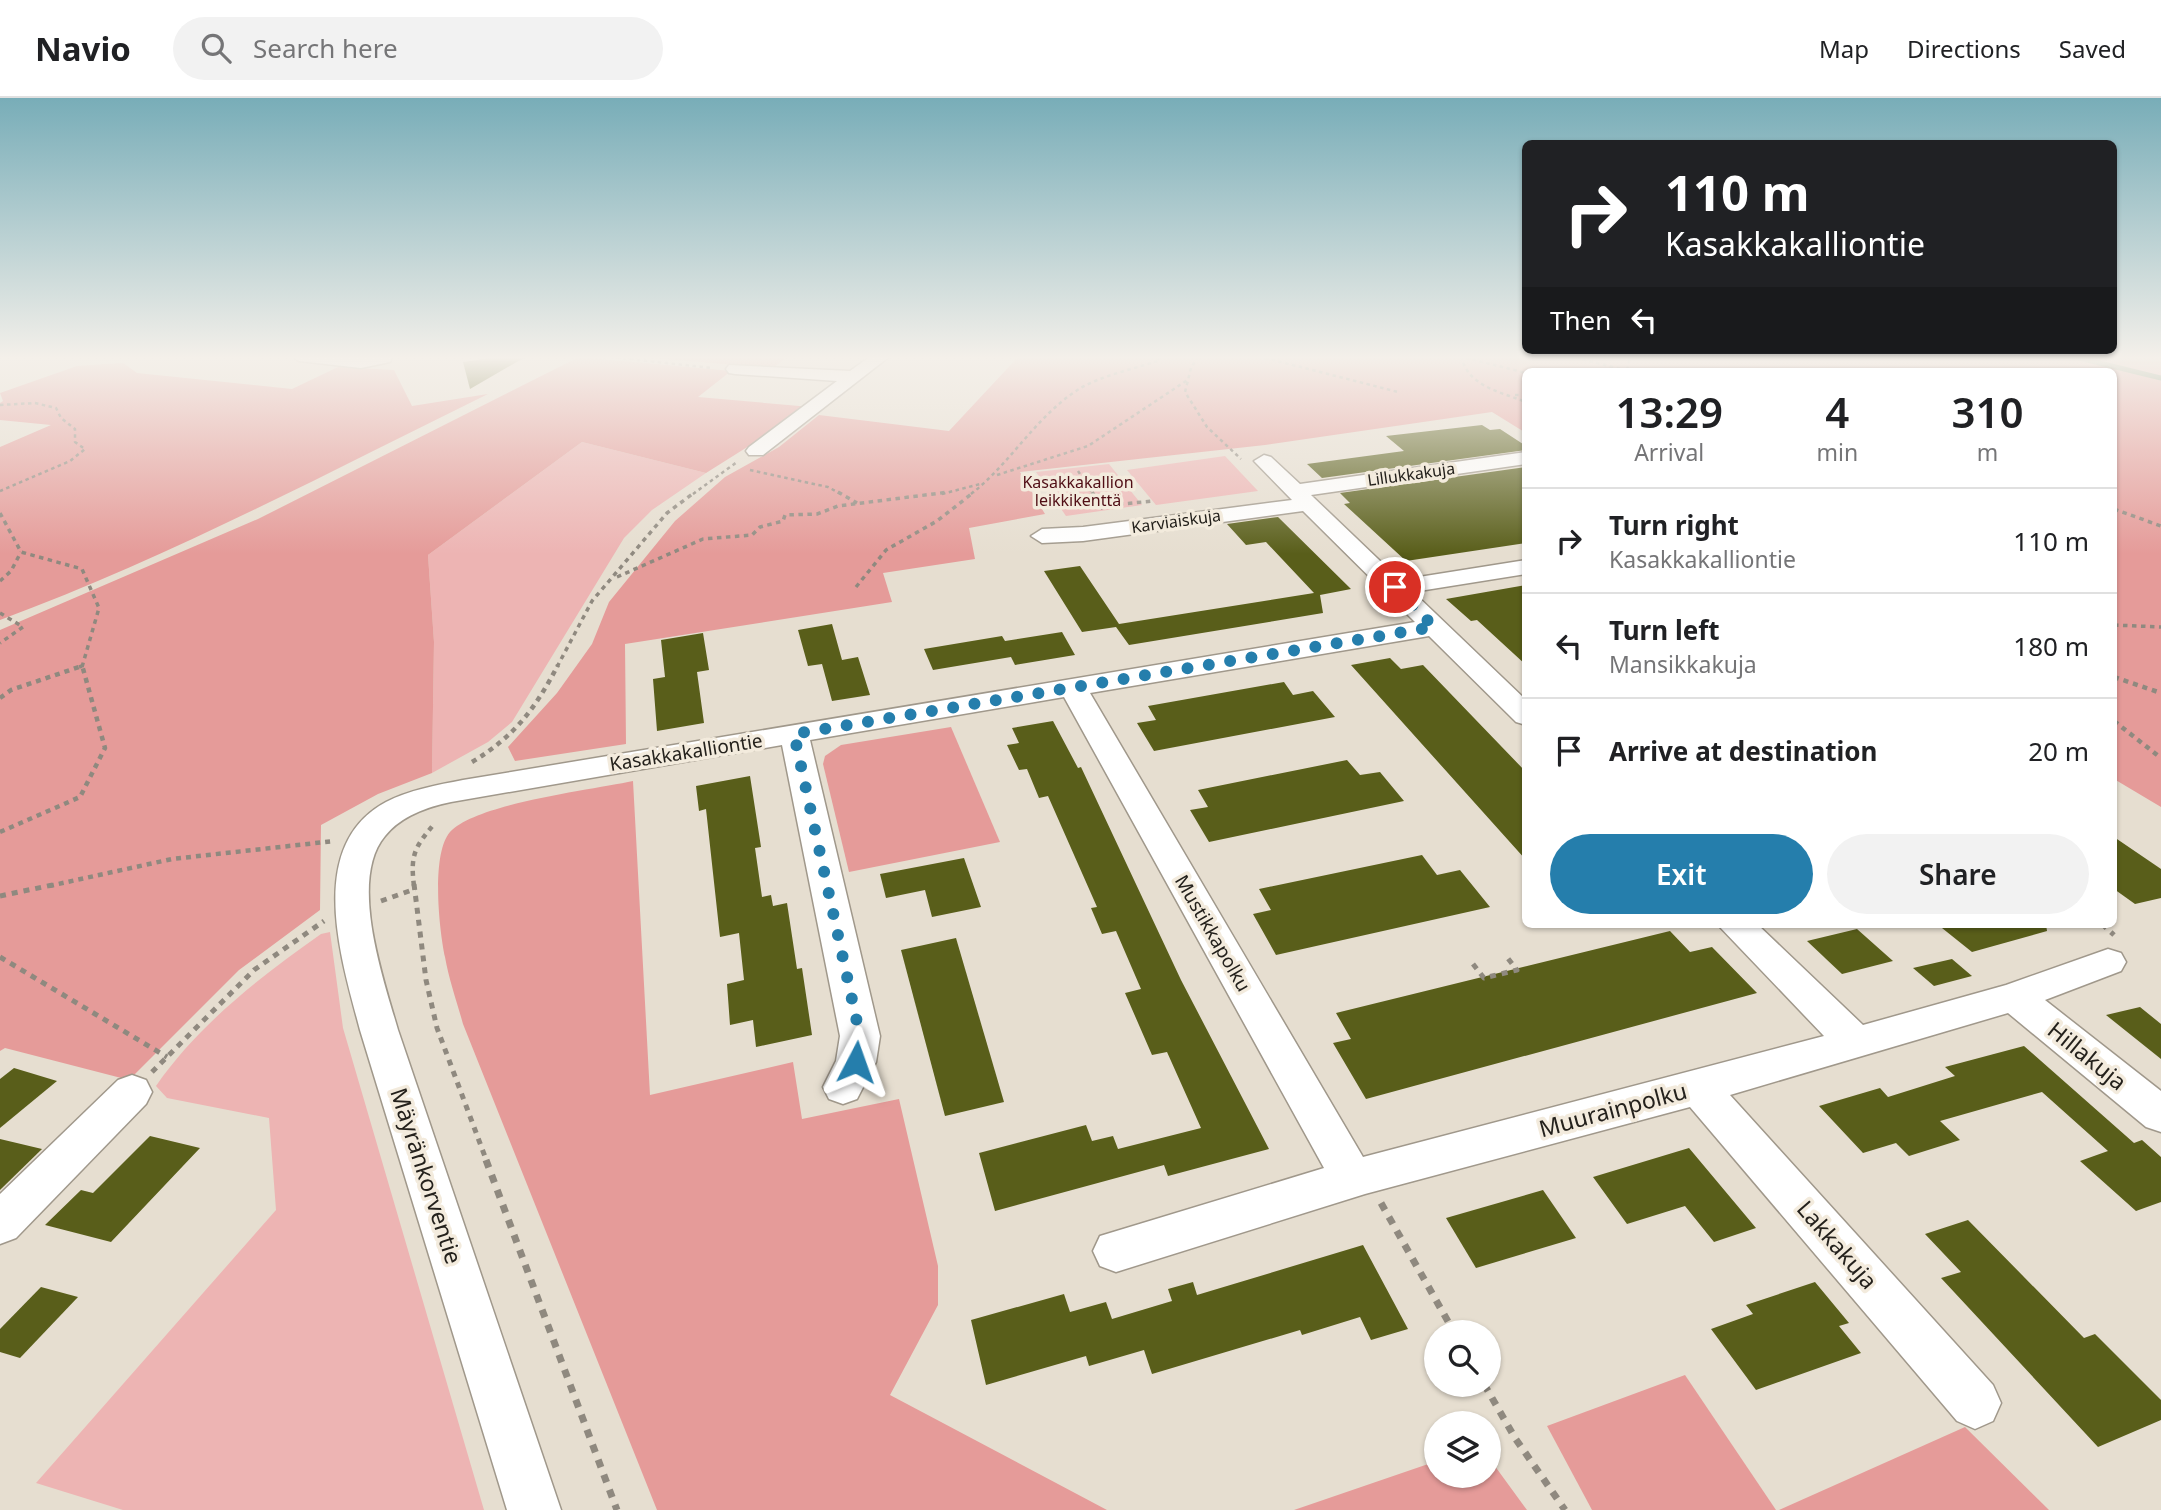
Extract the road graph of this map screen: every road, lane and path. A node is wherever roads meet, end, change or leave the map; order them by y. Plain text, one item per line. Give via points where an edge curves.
1 (66, 422) edge
2 (795, 422) edge
3 (1042, 422) edge
4 (1124, 422) edge
5 (1204, 422) edge
6 (1207, 427) dead end
7 (756, 451) joint
8 (1522, 459) edge
9 (1264, 461) dead end
10 (735, 463) junction
11 (1079, 471) dead end
12 (993, 477) junction
13 (984, 483) junction
14 (0, 491) edge
15 (1302, 497) junction
16 (1153, 501) dead end
17 (858, 504) junction
18 (1101, 506) junction
19 (2117, 510) edge
20 (0, 513) edge
21 (2161, 526) edge
22 (1119, 529) junction
23 (1042, 536) dead end
24 (21, 552) junction
25 (1522, 568) edge
26 (614, 579) junction
27 (0, 581) edge
28 (856, 587) dead end
29 (1395, 587) junction
30 (0, 612) edge
31 (2117, 625) edge
32 (1434, 627) junction
33 (2161, 627) edge
34 (0, 643) edge
35 (82, 666) junction
36 (2117, 678) edge
37 (1073, 688) junction
38 (2161, 693) edge
39 (1, 696) edge
40 (1522, 711) edge
41 (2117, 723) edge
42 (794, 734) junction
43 (2161, 758) edge
44 (466, 767) dead end
45 (439, 820) dead end
46 (0, 832) edge
47 (366, 837) junction
48 (415, 889) junction
49 (0, 896) edge
50 (379, 902) dead end
51 (331, 917) dead end
52 (1739, 928) edge
53 (0, 957) edge
54 (1506, 957) dead end
55 (2108, 961) dead end
56 (1473, 964) dead end
57 (2014, 997) junction
58 (1854, 1041) junction
59 (167, 1057) junction
60 (842, 1087) dead end
61 (1698, 1088) junction
62 (132, 1093) joint
63 (2161, 1115) edge
64 (1359, 1177) junction
65 (0, 1224) edge
66 (1116, 1251) dead end
67 (1447, 1320) edge
68 (1491, 1397) edge
69 (1975, 1403) dead end
70 (534, 1510) edge
71 (617, 1510) edge
72 (1565, 1510) edge

1 - 14 path via 75,429 75,442 85,449 70,461
2 - 7 street
3 - 12 path
4 - 12 path via 1088,446
5 - 6 path
7 - 10 path
8 - 15 street, Lillukkakuja
9 - 15 street
10 - 17 path via 762,475 828,487
10 - 26 path via 667,513
11 - 18 path
12 - 13 path
13 - 17 path via 939,495
13 - 28 path via 937,521 886,550
15 - 22 street, Karviaiskuja
15 - 29 street
16 - 18 path
17 - 26 path via 817,514 785,514 783,521 760,527 751,535 704,539
18 - 22 path
19 - 21 path
20 - 24 path
22 - 23 street, Karviaiskuja
24 - 27 path
24 - 35 path via 82,569 99,608
25 - 29 street
26 - 44 path via 592,601 537,705 502,744
29 - 32 street
30 - 34 path via 23,628
31 - 33 path
32 - 37 street, Kasakkakalliontie
32 - 40 street
35 - 39 path
35 - 46 path via 105,748 80,797
36 - 38 path
37 - 42 street, Kasakkakalliontie
37 - 64 street, Mustikkapolku
41 - 43 path
42 - 47 street, Kasakkakalliontie via 452,792 396,810
42 - 60 street via 860,1036 856,1062
45 - 48 path via 416,845 411,864
47 - 49 path via 173,859
47 - 70 street, Mäyränkorventie via 353,872 353,910 379,1030
48 - 50 path
48 - 71 path via 437,1028
51 - 59 path via 250,974
52 - 58 street
53 - 59 path
54 - 56 path via 1517,970 1484,978
55 - 57 street, Muurainpolku
57 - 58 street, Muurainpolku
57 - 63 street, Hillakuja
58 - 61 street, Muurainpolku
59 - 62 path
61 - 64 street, Muurainpolku
61 - 69 street, Lakkakuja
62 - 65 street
64 - 66 street, Muurainpolku
64 - 67 path
68 - 72 path

